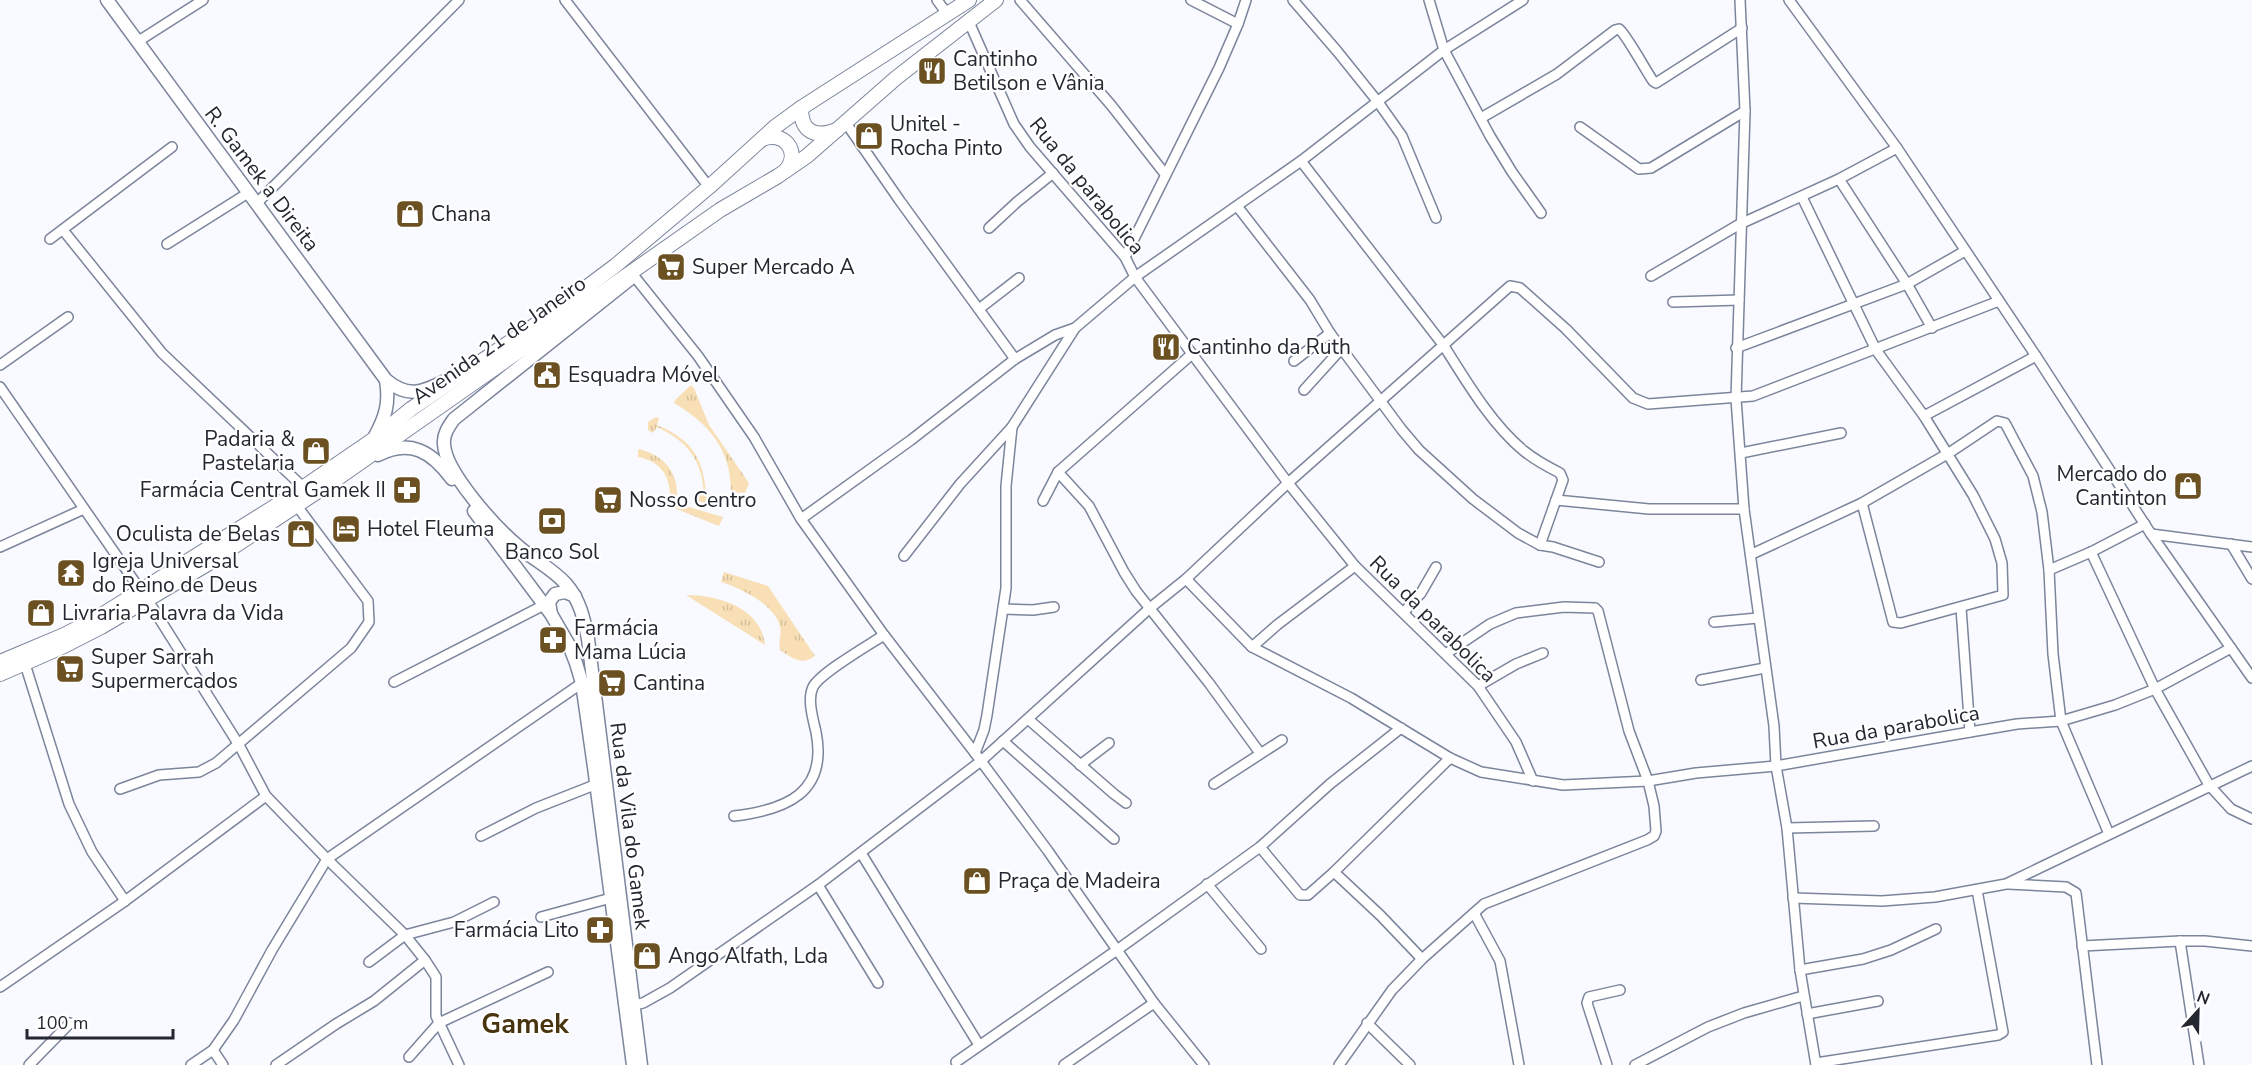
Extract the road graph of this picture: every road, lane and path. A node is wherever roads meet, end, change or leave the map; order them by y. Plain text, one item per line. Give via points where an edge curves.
1 (107, 0) edge
2 (203, 0) edge
3 (459, 0) edge
4 (565, 0) edge
5 (937, 0) edge
6 (969, 0) edge
7 (996, 0) edge
8 (1020, 0) edge
9 (1191, 0) edge
10 (1246, 0) edge
11 (1293, 0) edge
12 (1429, 0) edge
13 (1523, 0) edge
14 (1740, 0) edge
15 (1789, 0) edge
16 (948, 15) junction
17 (969, 22) junction
18 (1238, 24) junction
19 (1742, 28) junction
20 (137, 42) junction
21 (1444, 50) junction
22 (1378, 102) junction
23 (801, 108) junction
24 (1745, 111) junction
25 (1481, 118) junction
26 (842, 126) junction
27 (1580, 127) dead end
28 (760, 141) junction
29 (172, 147) dead end
30 (1897, 148) junction
31 (1301, 161) junction
32 (785, 172) junction
33 (1053, 173) junction
34 (1165, 174) junction
35 (1839, 179) junction
36 (709, 187) junction
37 (248, 193) junction
38 (1802, 197) junction
39 (256, 204) junction
40 (1238, 206) junction
41 (1541, 213) dead end
42 (1436, 218) dead end
43 (1740, 224) junction
44 (989, 228) dead end
45 (63, 230) junction
46 (50, 239) dead end
47 (167, 244) dead end
48 (665, 249) junction
49 (1965, 251) junction
50 (1125, 257) junction
51 (634, 276) junction
52 (1651, 276) dead end
53 (1135, 277) junction
54 (1019, 278) dead end
55 (1906, 284) junction
56 (1739, 300) junction
57 (1999, 301) junction
58 (1673, 302) dead end
59 (1855, 305) junction
60 (978, 309) junction
61 (68, 317) dead end
62 (1075, 328) junction
63 (1932, 328) junction
64 (1330, 333) junction
65 (1444, 346) junction
66 (1342, 348) junction
67 (1736, 348) junction
68 (1876, 350) junction
69 (1192, 354) junction
70 (2036, 356) junction
71 (1015, 359) junction
72 (1294, 361) dead end
73 (481, 363) junction
74 (0, 365) edge
75 (386, 380) junction
76 (0, 387) edge
77 (1304, 390) dead end
78 (1736, 399) junction
79 (1382, 401) junction
80 (1924, 416) junction
81 (1012, 427) junction
82 (1841, 433) dead end
83 (374, 439) junction
84 (1741, 453) junction
85 (1949, 453) junction
86 (1058, 471) junction
87 (338, 478) junction
88 (1287, 483) junction
89 (303, 487) junction
90 (1556, 500) junction
91 (1043, 501) dead end
92 (1862, 503) junction
93 (297, 506) junction
94 (84, 509) junction
95 (1744, 509) junction
96 (801, 519) junction
97 (2145, 524) junction
98 (2151, 534) junction
99 (2231, 544) junction
100 (1540, 545) junction
101 (0, 547) edge
102 (2252, 547) edge
103 (2091, 552) junction
104 (1752, 554) junction
105 (904, 556) dead end
106 (1599, 562) dead end
107 (1355, 566) junction
108 (1436, 567) dead end
109 (2049, 570) junction
110 (1186, 579) junction
111 (2252, 579) edge
112 (144, 595) junction
113 (575, 597) junction
114 (1054, 607) dead end
115 (1150, 608) junction
116 (1961, 608) junction
117 (547, 609) junction
118 (1004, 609) junction
119 (1404, 612) junction
120 (1758, 618) junction
121 (1714, 622) dead end
122 (884, 635) junction
123 (1252, 647) junction
124 (2231, 648) junction
125 (1447, 653) junction
126 (1543, 653) dead end
127 (0, 662) edge
128 (25, 664) junction
129 (1765, 668) junction
130 (0, 674) edge
131 (2252, 678) edge
132 (1701, 680) dead end
133 (394, 682) dead end
134 (582, 683) junction
135 (1478, 686) junction
136 (2155, 689) junction
137 (1028, 719) junction
138 (2061, 721) junction
139 (1401, 728) junction
140 (1970, 732) junction
141 (1282, 740) dead end
142 (1003, 741) junction
143 (1109, 743) dead end
144 (239, 745) junction
145 (1260, 753) junction
146 (978, 757) junction
147 (1450, 758) junction
148 (1080, 765) junction
149 (1776, 766) junction
150 (2252, 766) edge
151 (1648, 780) junction
152 (1533, 781) junction
153 (597, 784) junction
154 (1214, 784) dead end
155 (2209, 785) junction
156 (120, 789) dead end
157 (266, 795) junction
158 (1126, 803) dead end
159 (734, 816) dead end
160 (2252, 819) edge
161 (1874, 826) dead end
162 (1787, 828) junction
163 (2109, 834) junction
164 (481, 836) dead end
165 (1114, 839) dead end
166 (1260, 847) junction
167 (861, 853) junction
168 (327, 859) junction
169 (1334, 872) junction
170 (1207, 884) junction
171 (2006, 884) junction
172 (818, 885) junction
173 (1977, 890) junction
174 (611, 898) junction
175 (1793, 898) junction
176 (125, 901) junction
177 (494, 902) dead end
178 (1474, 913) junction
179 (541, 917) dead end
180 (1936, 929) dead end
181 (405, 935) junction
182 (2180, 941) junction
183 (2082, 946) junction
184 (2252, 946) edge
185 (1261, 949) dead end
186 (1117, 950) junction
187 (1422, 959) junction
188 (424, 960) junction
189 (369, 962) dead end
190 (1800, 970) junction
191 (548, 972) dead end
192 (878, 983) dead end
193 (0, 987) edge
194 (1620, 990) dead end
195 (1803, 996) junction
196 (1878, 1001) dead end
197 (1154, 1003) junction
198 (634, 1005) junction
199 (1807, 1014) junction
200 (70, 1023) dead end
201 (439, 1023) junction
202 (1367, 1023) junction
203 (979, 1046) junction
204 (213, 1050) junction
205 (409, 1057) dead end
206 (956, 1062) dead end
207 (1816, 1064) edge
208 (29, 1065) edge
209 (191, 1065) edge
210 (223, 1065) edge
211 (276, 1065) edge
212 (459, 1065) edge
213 (633, 1065) edge
214 (641, 1065) edge
215 (1064, 1065) edge
216 (1204, 1065) edge
217 (1339, 1065) edge
218 (1410, 1065) edge
219 (1519, 1065) edge
220 (1607, 1065) edge
221 (1635, 1065) edge
222 (2097, 1065) edge
223 (2199, 1065) edge

1 - 20 main road, R. Gamek a Direita
2 - 20 street
3 - 39 street
4 - 36 street
5 - 16 street
6 - 16 main road, Avenida 21 de Janeiro
7 - 17 main road, Avenida 21 de Janeiro
8 - 34 street
9 - 18 street
10 - 18 street
11 - 22 street
12 - 21 street
13 - 21 street
14 - 19 street
15 - 30 street
16 - 23 main road, Avenida 21 de Janeiro
17 - 26 main road, Avenida 21 de Janeiro
17 - 33 street, Rua da parabolica via 1014,124
18 - 34 street
19 - 24 street
19 - 25 street via 1656,82 1622,31 1615,30 1557,74
20 - 37 main road, R. Gamek a Direita
21 - 22 street
21 - 25 street
22 - 31 street
22 - 42 street via 1407,145
23 - 26 main road via 802,121 811,131 823,134
23 - 28 main road, Avenida 21 de Janeiro
24 - 27 street via 1645,170
24 - 43 street
25 - 41 street
26 - 32 main road, Avenida 21 de Janeiro
26 - 60 street
28 - 32 main road via 772,136 789,144 792,162
28 - 36 main road, Avenida 21 de Janeiro
29 - 45 street
30 - 35 street
30 - 49 street
31 - 40 street
31 - 65 street
32 - 48 main road, Avenida 21 de Janeiro via 720,210
33 - 44 street
33 - 50 street, Rua da parabolica
34 - 50 street
35 - 38 street
35 - 55 street
36 - 73 main road, Avenida 21 de Janeiro via 615,266
37 - 39 main road, R. Gamek a Direita
37 - 47 street
38 - 43 street
38 - 59 street
39 - 75 main road, R. Gamek a Direita
40 - 53 street
40 - 64 street via 1310,300
43 - 52 street
43 - 56 street
45 - 46 street
45 - 89 street via 169,360
48 - 51 main road
48 - 87 main road, Avenida 21 de Janeiro
49 - 55 street
49 - 57 street
50 - 53 street, Rua da parabolica
51 - 96 street via 698,356 754,437
51 - 113 main road, Rua da Vila do Gamek via 471,404 454,419 444,437 451,466 497,527 563,581
53 - 62 street
53 - 69 street, Rua da parabolica
54 - 60 street
55 - 59 street
55 - 63 street
56 - 58 street
56 - 67 street
57 - 63 street
57 - 70 street
59 - 67 street
59 - 68 street
60 - 71 street
61 - 74 street
62 - 71 street
62 - 81 street
63 - 68 street
64 - 66 street
64 - 72 street
65 - 78 street via 1510,286 1516,286 1566,329 1633,398 1648,404
65 - 79 street
65 - 90 street via 1509,437 1525,452 1560,473 1563,480
66 - 77 street
66 - 79 street
67 - 78 street
68 - 78 street via 1770,391
68 - 80 street
69 - 86 street
69 - 88 street, Rua da parabolica
70 - 80 street
70 - 97 street
71 - 96 street
73 - 75 main road via 413,392
73 - 83 main road, Avenida 21 de Janeiro via 411,409
75 - 83 main road via 389,403
76 - 94 street
78 - 84 street
79 - 88 street
79 - 100 street via 1419,450 1499,520
80 - 85 street
81 - 105 street via 960,484
81 - 118 street via 1006,486
82 - 84 street
83 - 89 main road, Avenida 21 de Janeiro
84 - 95 street
85 - 92 street
85 - 109 street via 1997,421 2005,423 2033,476
85 - 116 street via 1995,539 2002,564 2003,595
86 - 91 street
86 - 115 street via 1089,506 1124,572
87 - 93 main road, Avenida 21 de Janeiro
87 - 117 main road, Rua da Vila do Gamek via 386,451 404,447 428,454 446,471
88 - 107 street, Rua da parabolica
88 - 110 street
89 - 112 main road, Avenida 21 de Janeiro
90 - 95 street via 1648,509
90 - 100 street
92 - 104 street
92 - 116 street via 1893,621 1901,623
93 - 112 main road, Avenida 21 de Janeiro via 209,563
93 - 144 street via 368,601 369,621 351,648
94 - 101 street
94 - 112 street
95 - 104 street
96 - 122 street
97 - 98 street
97 - 103 street
98 - 99 street
98 - 124 street
99 - 102 street
99 - 111 street
100 - 106 street
103 - 109 street
103 - 136 street
104 - 120 street
107 - 119 street, Rua da parabolica
107 - 123 street
108 - 119 street
109 - 138 street
110 - 115 street
110 - 123 street
112 - 127 main road, Avenida 21 de Janeiro
112 - 128 main road, Avenida 21 de Janeiro via 101,627
112 - 144 street
113 - 117 main road via 567,592 555,594
113 - 198 main road, Rua da Vila do Gamek via 588,639
114 - 118 street
115 - 137 street
115 - 145 street
116 - 140 street
117 - 133 street
117 - 134 main road, Rua da Vila do Gamek via 569,645
118 - 146 street
119 - 125 street, Rua da parabolica
120 - 121 street
120 - 129 street
122 - 146 street
122 - 159 street via 813,687 819,749 816,768 802,793 794,800 758,813
123 - 139 street
124 - 131 street
124 - 136 street, Rua da parabolica
125 - 135 street, Rua da parabolica
125 - 151 street via 1490,624 1516,613 1595,608 1629,731
126 - 135 street
128 - 130 main road, Avenida 21 de Janeiro
128 - 176 street via 69,804 92,852
129 - 132 street
129 - 149 street
134 - 153 main road, Rua da Vila do Gamek
134 - 168 street
135 - 152 street, Rua da parabolica via 1516,742
136 - 138 street, Rua da parabolica
136 - 155 street
137 - 142 street
137 - 148 street
138 - 140 street, Rua da parabolica
138 - 163 street
139 - 147 street
139 - 166 street
140 - 149 street, Rua da parabolica
141 - 145 street
142 - 146 street
142 - 165 street
143 - 148 street
144 - 156 street via 199,772 159,775
144 - 157 street
145 - 154 street
146 - 167 street
146 - 186 street
147 - 152 street via 1481,772
147 - 169 street
148 - 158 street
149 - 151 street, Rua da parabolica
149 - 162 street
150 - 155 street
151 - 152 street, Rua da parabolica via 1563,785
151 - 178 street via 1654,806 1654,836 1497,897
153 - 164 street via 536,808
153 - 174 main road, Rua da Vila do Gamek
155 - 160 street via 2230,809
155 - 163 street
157 - 168 street
157 - 176 street
161 - 162 street
162 - 175 street
163 - 171 street
166 - 169 street via 1300,895 1308,896
166 - 170 street
167 - 172 street
167 - 203 street
168 - 181 street
168 - 204 street
169 - 187 street
170 - 185 street
170 - 186 street
171 - 173 street
171 - 183 street via 2072,889 2076,893
172 - 192 street
172 - 198 street via 670,988
173 - 175 street via 1882,900
173 - 207 street via 2003,1032
174 - 179 street
174 - 213 main road, Rua da Vila do Gamek
175 - 190 street
176 - 193 street
177 - 181 street via 454,922
178 - 187 street
178 - 219 street via 1500,961
180 - 190 street via 1891,950
181 - 188 street
181 - 189 street
182 - 183 street
182 - 184 street
182 - 223 street
183 - 222 street
186 - 197 street
186 - 203 street
187 - 202 street
188 - 201 street via 436,977
188 - 211 street via 374,1001
190 - 195 street
191 - 201 street
194 - 220 street via 1588,999 1587,1003
195 - 199 street
195 - 221 street via 1708,1027
196 - 199 street
197 - 215 street
197 - 216 street
198 - 214 main road, Rua da Vila do Gamek
199 - 207 street
200 - 208 street
201 - 205 street
201 - 212 street
202 - 217 street
202 - 218 street
203 - 206 street
204 - 209 street
204 - 210 street

